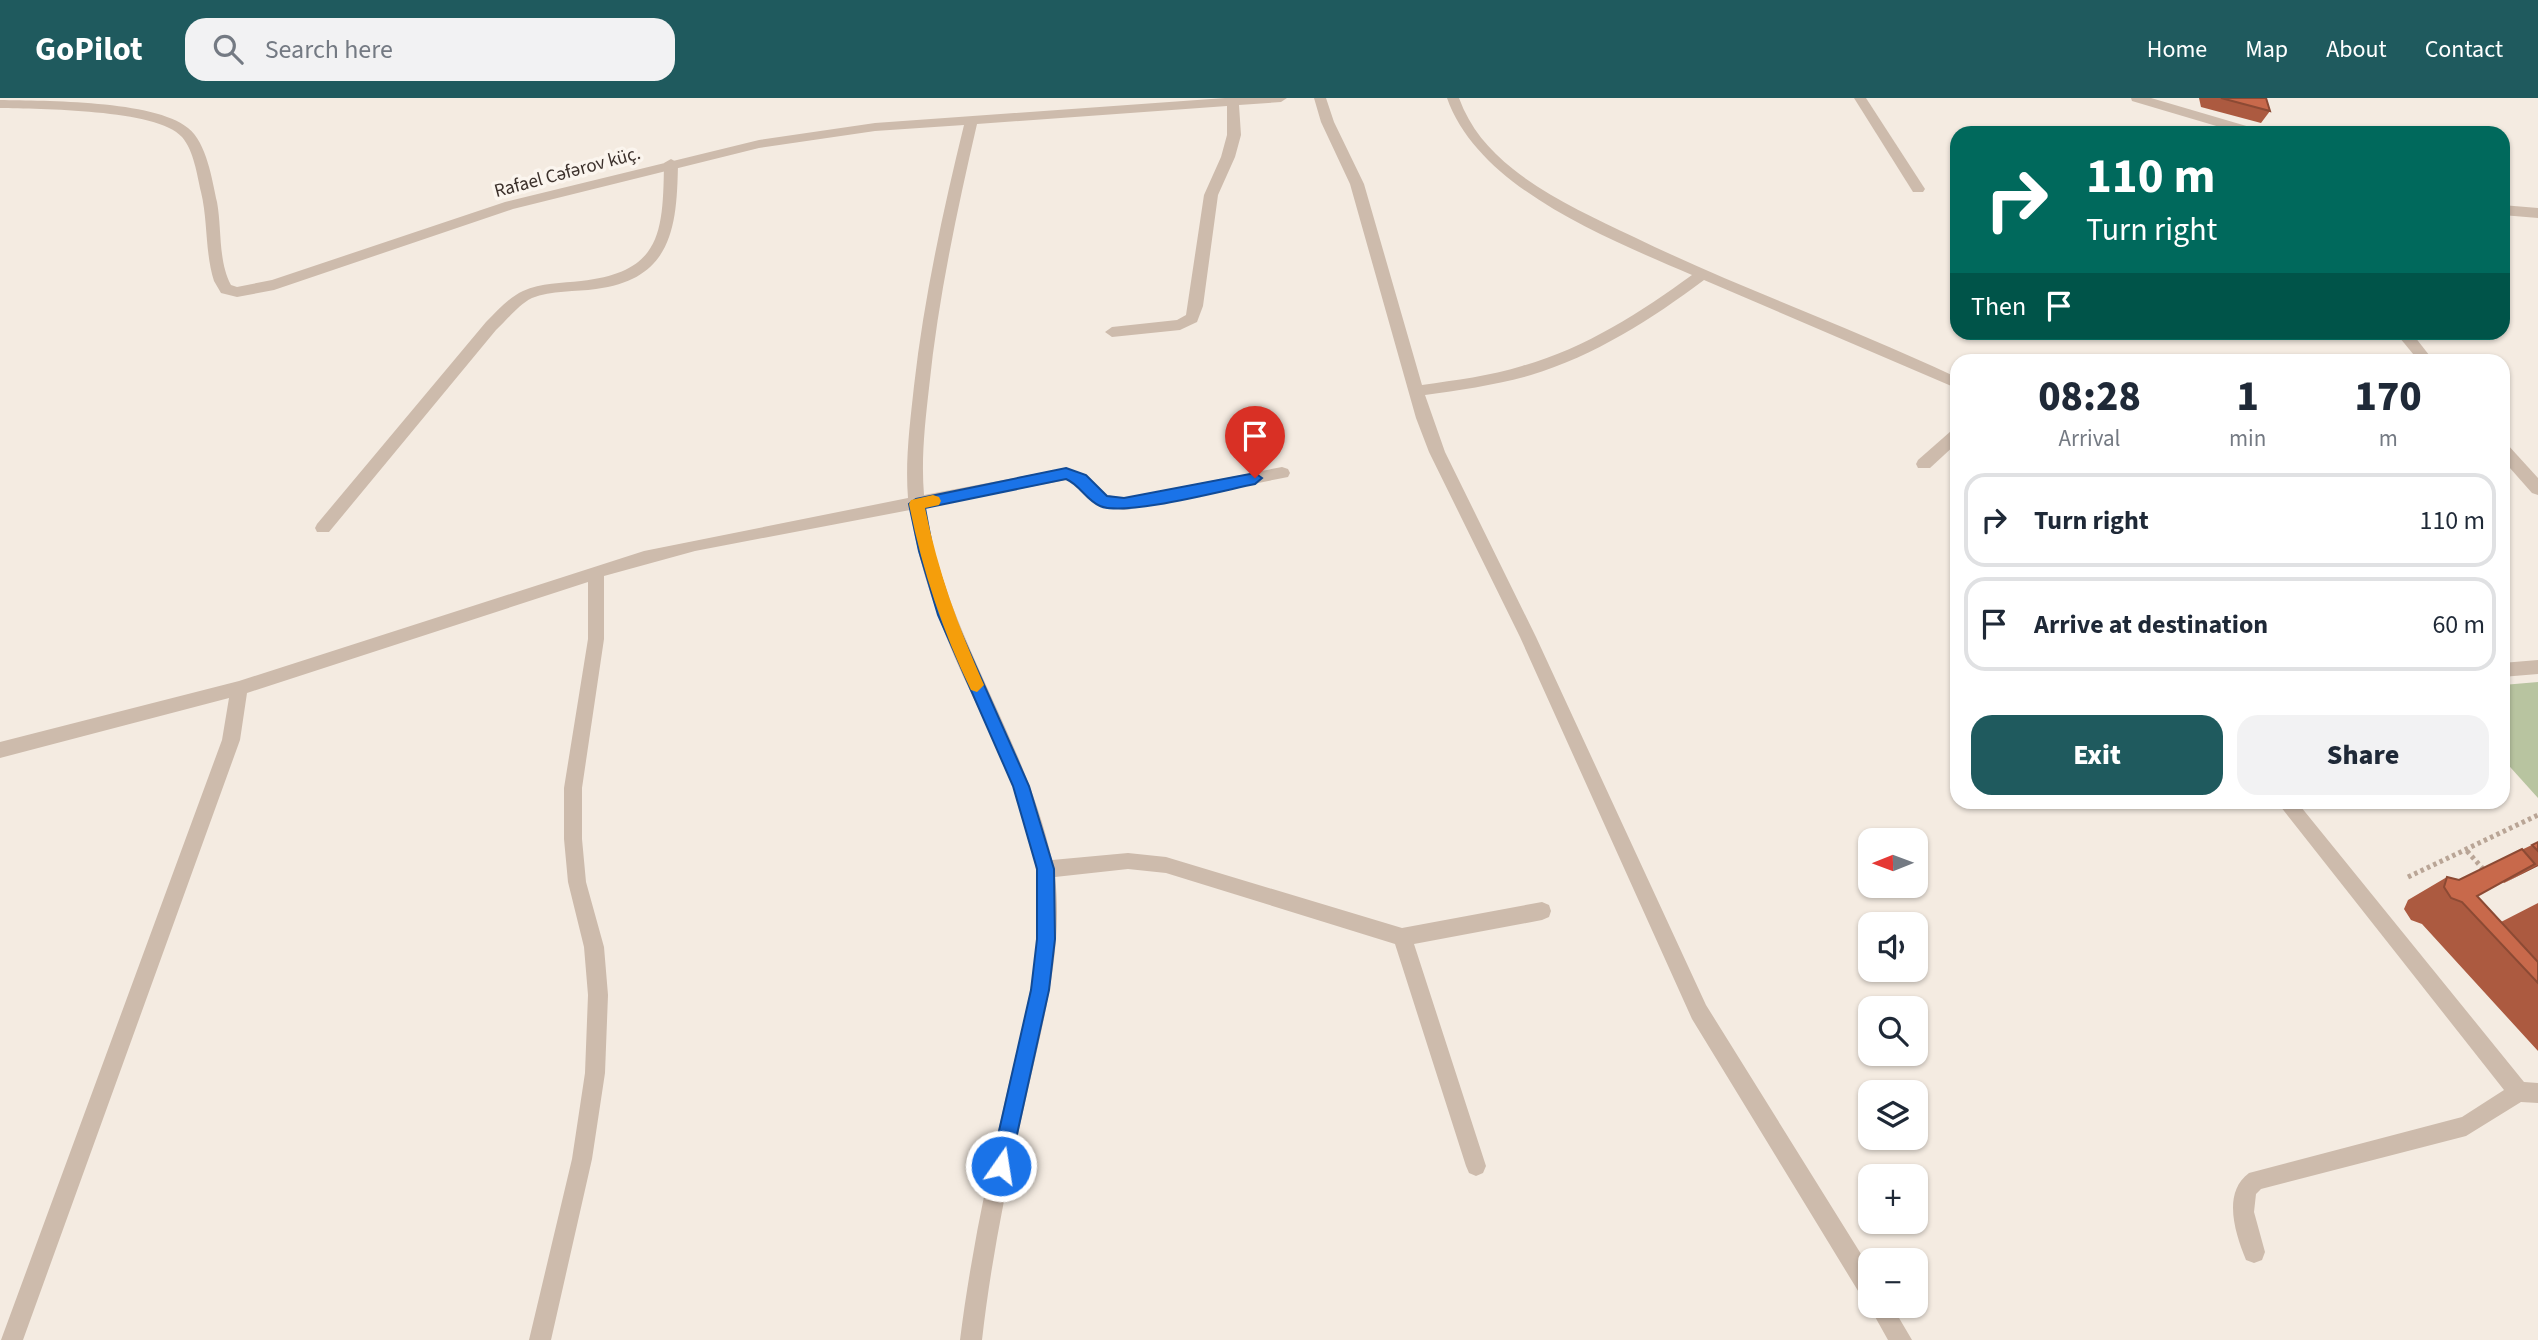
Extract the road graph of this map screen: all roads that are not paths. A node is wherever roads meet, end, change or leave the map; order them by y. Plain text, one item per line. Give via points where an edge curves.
1 (1281, 98) edge
2 (1320, 98) edge
3 (1453, 98) edge
4 (1860, 98) edge
5 (2137, 98) edge
6 (1233, 103) junction
7 (0, 104) edge
8 (971, 121) junction
9 (2231, 126) edge
10 (671, 163) junction
11 (1918, 190) dead end
12 (2510, 211) edge
13 (2538, 213) edge
14 (1703, 274) junction
15 (1112, 332) dead end
16 (2409, 340) edge
17 (2421, 354) edge
18 (1950, 380) edge
19 (1417, 391) junction
20 (1950, 440) edge
21 (2510, 457) edge
22 (1924, 464) dead end
23 (1282, 473) dead end
24 (2538, 489) edge
25 (916, 504) junction
26 (323, 528) dead end
27 (596, 572) junction
28 (2538, 667) edge
29 (2510, 669) edge
30 (239, 688) junction
31 (0, 750) edge
32 (2292, 809) edge
33 (1046, 869) junction
34 (1542, 911) dead end
35 (1402, 937) junction
36 (2529, 1093) edge
37 (1476, 1166) dead end
38 (2254, 1252) dead end
39 (1858, 1270) edge
40 (1887, 1318) edge
41 (12, 1340) edge
42 (540, 1340) edge
43 (971, 1340) edge
44 (1901, 1340) edge

1 - 6 street, Rafael Cəfərov küç.
2 - 19 street via 1332,137 1357,184
3 - 14 street via 1483,149 1521,182 1580,216
4 - 11 street
5 - 9 street
6 - 8 street, Rafael Cəfərov küç.
6 - 15 street via 1234,135 1211,195 1192,318 1180,325
7 - 10 street, Rafael Cəfərov küç. via 155,117 185,131 197,155 212,212 218,273 226,289 237,292 274,285 510,205
8 - 10 street, Rafael Cəfərov küç. via 844,130
8 - 25 street via 927,327 916,443
10 - 26 street via 670,216 653,255 636,272 613,281 523,297 491,326
12 - 13 street
14 - 18 street
14 - 19 street via 1672,297 1545,365
16 - 17 street
19 - 39 street via 1437,452 1528,638 1699,1012
20 - 22 street
21 - 24 street
23 - 25 street via 1124,504 1103,501 1081,479 1066,474
25 - 27 street via 695,545
25 - 33 street via 946,615 1021,786
27 - 30 street
27 - 42 street via 596,639 573,800 577,882 594,947 598,995 595,1073 582,1159
28 - 29 street
30 - 31 street
30 - 41 street via 231,740
32 - 36 street
33 - 35 street via 1128,861 1166,865
33 - 43 street via 1040,990 984,1240
34 - 35 street
35 - 37 street
36 - 38 street via 2466,1126 2256,1180 2246,1188 2243,1212
40 - 44 street

